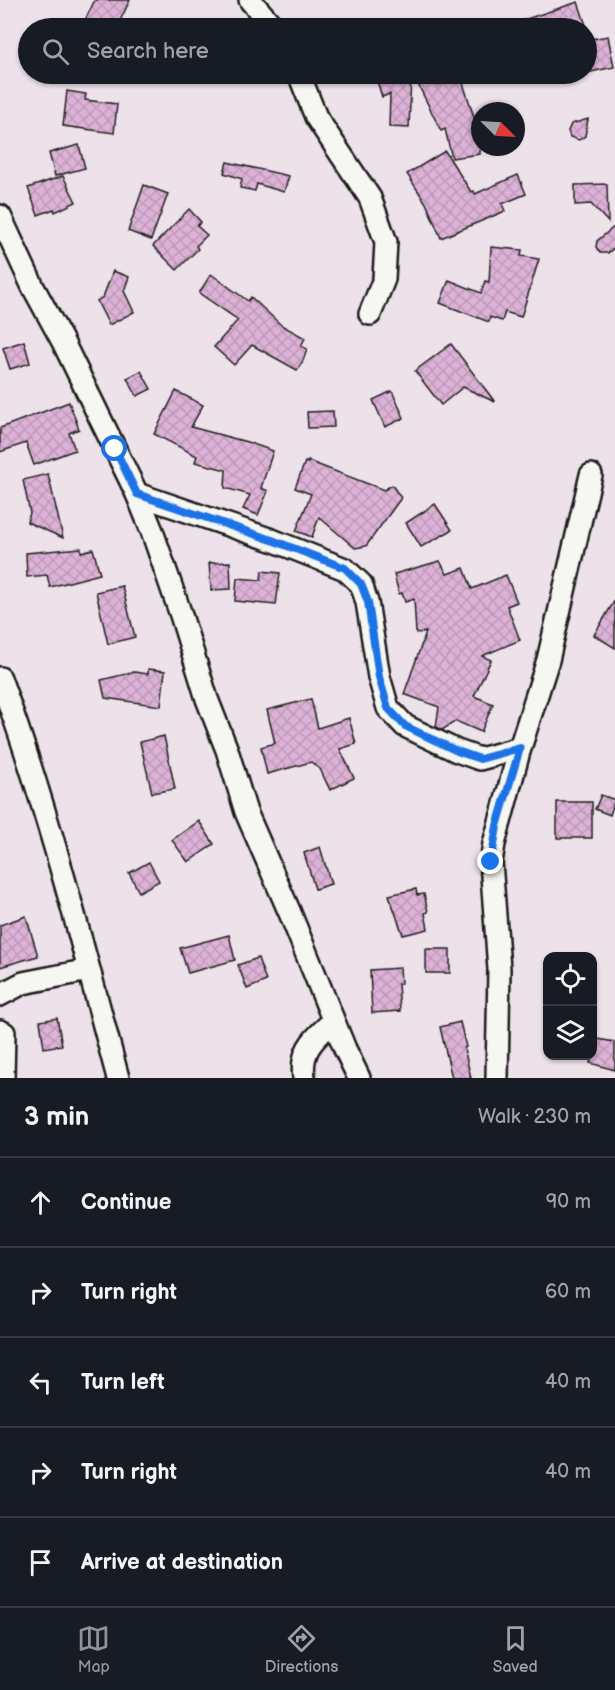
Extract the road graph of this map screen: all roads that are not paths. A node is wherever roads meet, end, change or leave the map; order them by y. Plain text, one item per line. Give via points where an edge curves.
1 (250, 0) edge
2 (265, 18) edge
3 (303, 84) edge
4 (0, 216) edge
5 (370, 314) dead end
6 (591, 475) dead end
7 (137, 494) junction
8 (0, 678) edge
9 (520, 748) junction
10 (89, 970) junction
11 (0, 995) edge
12 (333, 1021) junction
13 (0, 1031) edge
14 (3, 1078) edge
15 (118, 1078) edge
16 (304, 1078) edge
17 (359, 1078) edge
18 (497, 1078) edge

1 - 2 street
3 - 5 street via 316,117 370,198 386,242 384,279
4 - 7 street
6 - 9 street via 548,660
7 - 9 street via 345,568 361,584 368,602 379,677 388,708 399,720 432,740 480,759
7 - 12 street via 246,812
8 - 10 street via 53,836
9 - 18 street via 497,826 491,862 500,969
10 - 11 street via 23,983
10 - 15 street
12 - 16 street via 309,1044 302,1064
12 - 17 street
13 - 14 street via 4,1033

